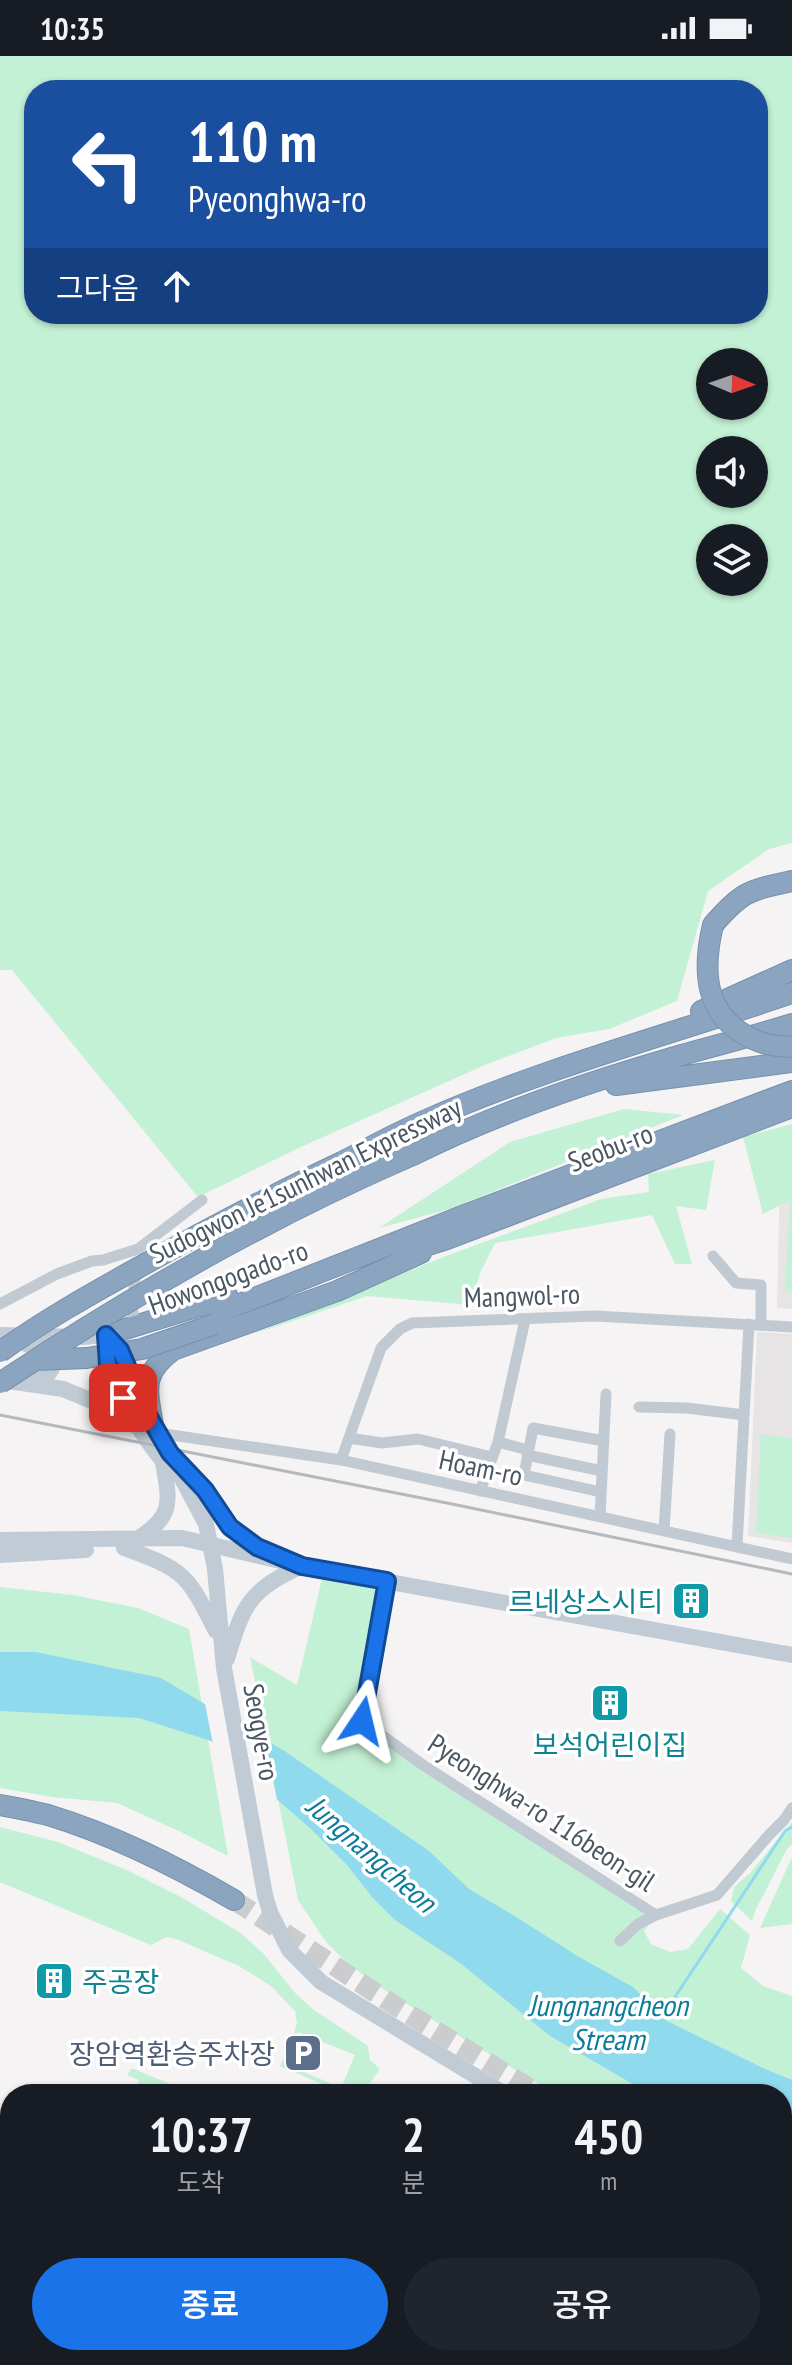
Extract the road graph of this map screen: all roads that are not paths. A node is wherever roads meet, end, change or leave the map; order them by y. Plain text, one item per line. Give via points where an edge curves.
1 (792, 881) edge
2 (792, 970) edge
3 (792, 993) edge
4 (792, 1024) edge
5 (792, 1047) edge
6 (615, 1050) junction
7 (792, 1062) edge
8 (792, 1091) edge
9 (565, 1092) junction
10 (792, 1107) edge
11 (202, 1200) dead end
12 (465, 1215) junction
13 (447, 1239) junction
14 (138, 1249) junction
15 (713, 1256) dead end
16 (0, 1304) edge
17 (166, 1316) junction
18 (213, 1320) junction
19 (525, 1320) junction
20 (755, 1324) junction
21 (136, 1326) junction
22 (792, 1327) edge
23 (106, 1335) junction
24 (3, 1343) edge
25 (173, 1350) junction
26 (0, 1360) edge
27 (4, 1381) edge
28 (606, 1394) dead end
29 (639, 1407) dead end
30 (744, 1415) junction
31 (146, 1422) junction
32 (670, 1434) dead end
33 (349, 1438) junction
34 (604, 1441) junction
35 (498, 1442) junction
36 (528, 1452) junction
37 (492, 1457) junction
38 (166, 1458) junction
39 (341, 1460) junction
40 (602, 1471) junction
41 (480, 1491) junction
42 (601, 1492) junction
43 (600, 1517) junction
44 (664, 1531) junction
45 (0, 1540) edge
46 (130, 1544) junction
47 (211, 1546) junction
48 (737, 1546) junction
49 (0, 1555) edge
50 (792, 1559) edge
51 (302, 1566) junction
52 (387, 1581) junction
53 (221, 1645) junction
54 (792, 1655) edge
55 (224, 1668) junction
56 (0, 1805) edge
57 (792, 1808) edge
58 (0, 1818) edge
59 (656, 1915) junction
60 (620, 1941) dead end
61 (489, 2084) edge

1 - 5 highway, bridge via 754,889 731,904 713,925 706,954 714,1003 726,1020 762,1043
2 - 6 highway
3 - 6 highway, Sudogwon Je1sunhwan Expressway
4 - 9 highway, Sudogwon Je1sunhwan Expressway
6 - 24 highway, Sudogwon Je1sunhwan Expressway, bridge via 438,1115 269,1197
7 - 9 highway
8 - 12 highway, Seobu-ro
9 - 27 highway, Sudogwon Je1sunhwan Expressway, bridge via 468,1128 327,1194 192,1264
10 - 13 highway, Seobu-ro
11 - 14 street
12 - 17 highway via 333,1254
12 - 18 highway, Howongogado-ro
13 - 18 highway, Howongogado-ro
13 - 25 highway via 337,1291
14 - 16 street via 57,1274
14 - 21 street via 132,1309
15 - 20 street via 736,1283 761,1285
17 - 21 highway
17 - 25 highway via 159,1330
18 - 24 highway, Howongogado-ro, bridge via 110,1344 59,1349
18 - 26 highway, Howongogado-ro, bridge via 142,1349 87,1358
19 - 20 street, Mangwol-ro via 595,1316
19 - 33 street, Mangwol-ro via 424,1322 400,1329 381,1348
19 - 35 street
20 - 22 street, Mangwol-ro
20 - 30 street
21 - 23 highway
23 - 24 main road
23 - 31 main road via 120,1350
24 - 27 main road via 51,1348 55,1354 49,1373
25 - 31 highway via 148,1379
27 - 31 main road via 63,1389
28 - 34 street
29 - 30 street
30 - 48 street
31 - 38 main road
31 - 39 street, Hoam-ro
32 - 44 street
33 - 37 street via 382,1443 418,1439
33 - 39 street, Mangwol-ro
34 - 36 street via 533,1428
34 - 40 street
35 - 36 street
35 - 37 street
36 - 40 street
36 - 42 street via 524,1475
37 - 41 street
38 - 46 main road via 166,1510 157,1527
38 - 47 main road, Seogye-ro via 195,1501
38 - 51 main road via 205,1490 230,1527 257,1547
39 - 41 street, Hoam-ro
40 - 42 street
41 - 43 street, Hoam-ro
42 - 43 street
43 - 44 street, Hoam-ro
44 - 48 street, Hoam-ro
45 - 46 main road
46 - 47 main road
46 - 49 main road
46 - 53 main road via 183,1575
47 - 51 main road
47 - 53 main road, Seogye-ro
48 - 50 street, Hoam-ro
51 - 52 main road
51 - 55 main road via 271,1581 244,1608
52 - 54 main road
52 - 59 street, Pyeonghwa-ro 116beon-gil via 362,1721
53 - 55 main road, Seogye-ro
55 - 61 main road, Seogye-ro via 265,1895 289,1950 321,1982
56 - 58 highway via 48,1815 136,1849 230,1906 95,1844
57 - 59 street via 717,1895
59 - 60 street

